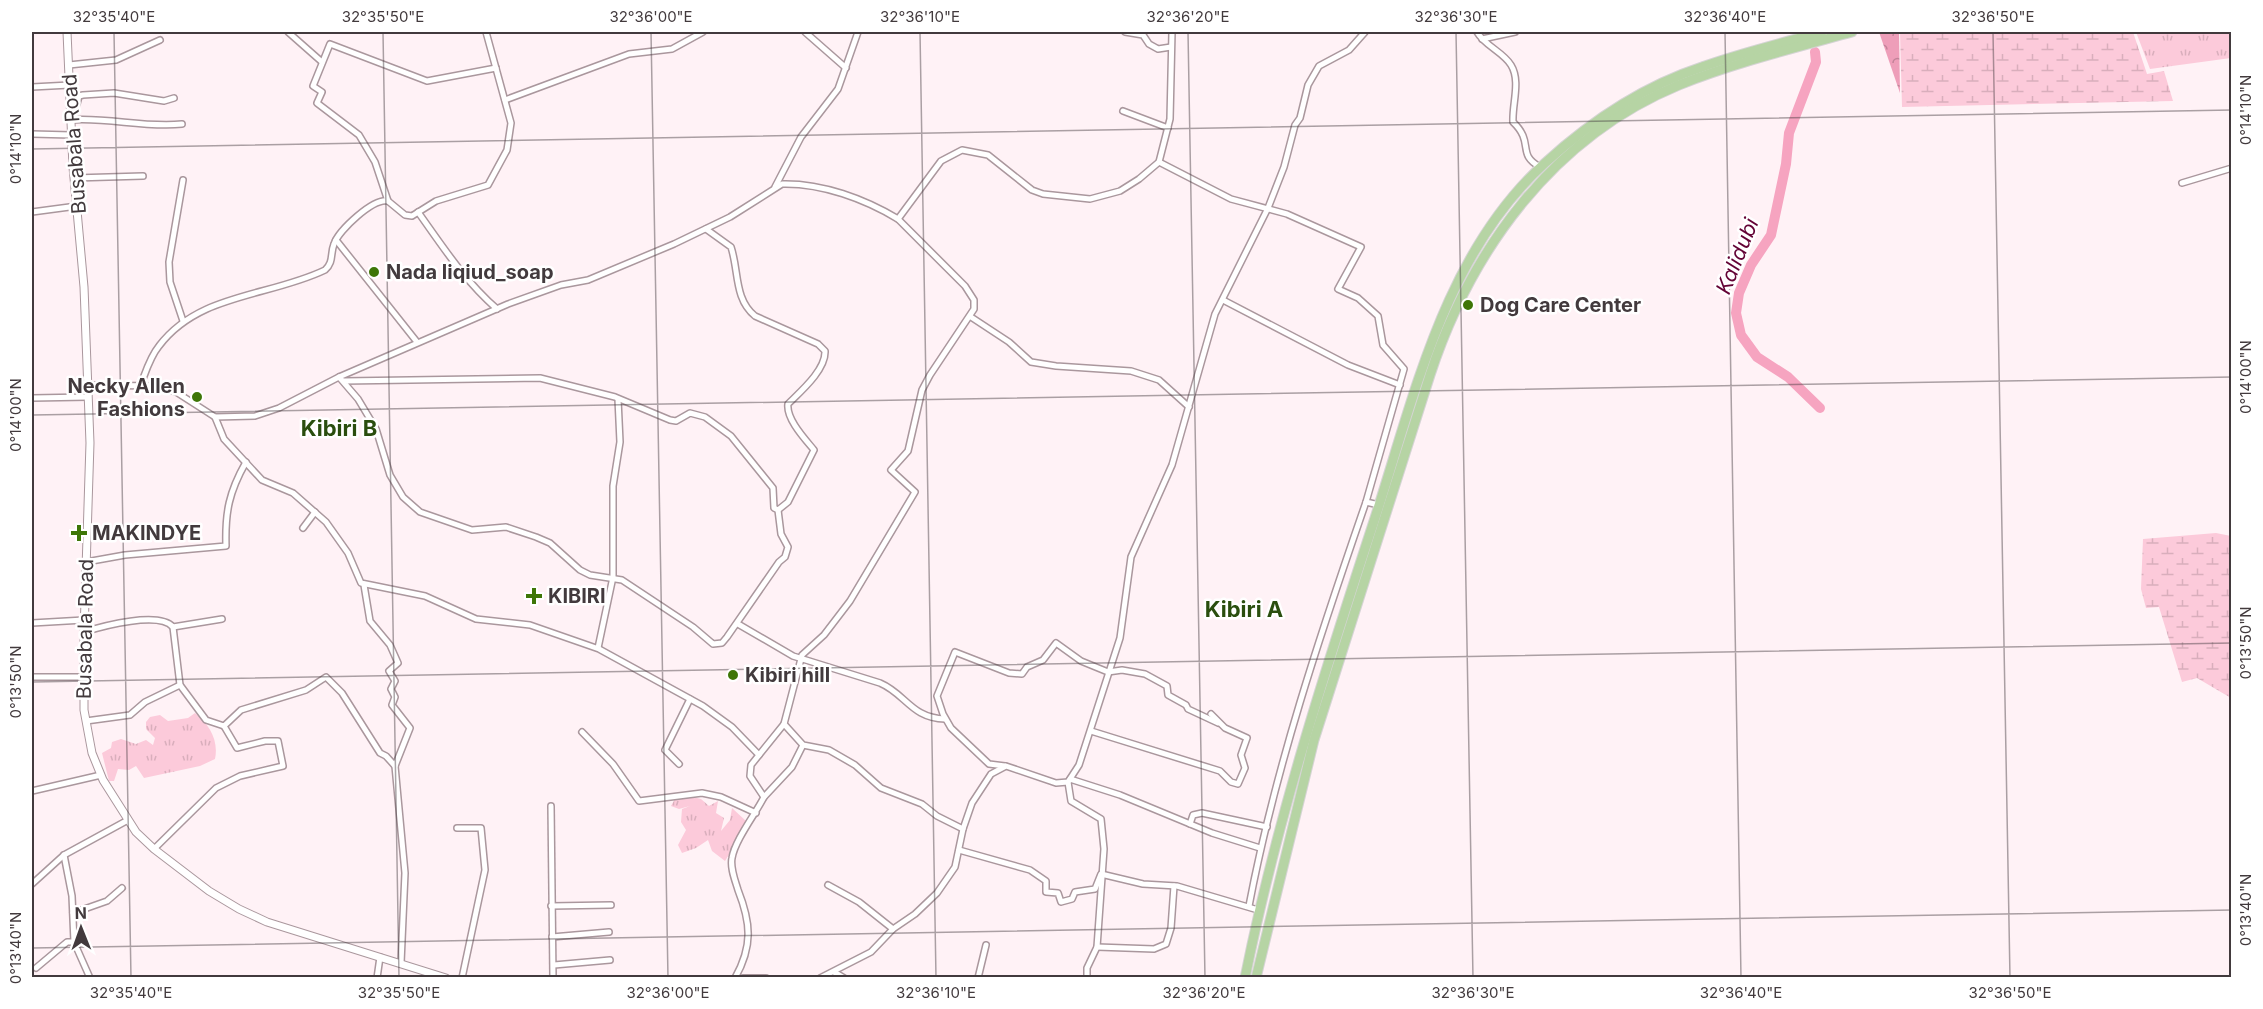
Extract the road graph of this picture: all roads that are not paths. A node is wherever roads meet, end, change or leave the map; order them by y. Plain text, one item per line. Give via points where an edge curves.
1 (67, 32) edge
2 (288, 32) edge
3 (486, 32) edge
4 (703, 32) edge
5 (805, 32) edge
6 (858, 32) edge
7 (1125, 32) edge
8 (1172, 32) edge
9 (1365, 32) edge
10 (1478, 32) edge
11 (1515, 32) edge
12 (1822, 32) edge
13 (1852, 32) edge
14 (1482, 39) junction
15 (160, 40) dead end
16 (1171, 47) junction
17 (322, 62) junction
18 (69, 65) junction
19 (496, 68) junction
20 (846, 68) junction
21 (1703, 71) junction
22 (70, 85) junction
23 (32, 87) edge
24 (174, 98) dead end
25 (505, 100) junction
26 (70, 105) junction
27 (1123, 111) dead end
28 (70, 120) junction
29 (182, 124) dead end
30 (1168, 128) junction
31 (32, 135) edge
32 (71, 135) junction
33 (1159, 162) junction
34 (1540, 167) junction
35 (2232, 168) edge
36 (143, 176) dead end
37 (74, 178) junction
38 (183, 180) dead end
39 (2182, 183) dead end
40 (775, 187) junction
41 (388, 201) junction
42 (77, 206) junction
43 (1268, 208) junction
44 (418, 212) junction
45 (32, 213) edge
46 (898, 219) junction
47 (706, 229) junction
48 (336, 240) junction
49 (1223, 300) junction
50 (497, 309) junction
51 (971, 317) junction
52 (183, 321) junction
53 (417, 342) junction
54 (341, 379) junction
55 (141, 384) junction
56 (87, 385) junction
57 (1400, 386) junction
58 (88, 397) junction
59 (32, 398) edge
60 (618, 399) junction
61 (1189, 407) junction
62 (216, 417) junction
63 (246, 462) junction
64 (1366, 502) junction
65 (1379, 505) junction
66 (778, 510) junction
67 (315, 512) junction
68 (303, 528) dead end
69 (86, 561) junction
70 (613, 577) junction
71 (364, 585) junction
72 (222, 619) dead end
73 (84, 620) junction
74 (32, 623) edge
75 (738, 624) junction
76 (172, 627) junction
77 (84, 632) junction
78 (598, 648) junction
79 (800, 659) junction
80 (1108, 672) junction
81 (32, 677) edge
82 (83, 677) junction
83 (180, 685) junction
84 (690, 699) junction
85 (1211, 714) dead end
86 (945, 718) junction
87 (86, 721) junction
88 (1218, 723) junction
89 (784, 724) junction
90 (224, 726) junction
91 (1091, 730) junction
92 (582, 732) dead end
93 (802, 745) junction
94 (759, 755) junction
95 (1284, 760) junction
96 (679, 764) dead end
97 (989, 764) junction
98 (1298, 764) junction
99 (395, 766) junction
100 (1006, 766) junction
101 (991, 774) junction
102 (101, 775) junction
103 (1069, 780) junction
104 (32, 791) edge
105 (764, 797) junction
106 (551, 806) dead end
107 (756, 813) junction
108 (128, 820) junction
109 (1190, 824) junction
110 (1267, 827) junction
111 (458, 828) dead end
112 (963, 829) junction
113 (1260, 848) junction
114 (154, 849) junction
115 (959, 850) junction
116 (64, 855) junction
117 (1101, 874) junction
118 (32, 883) edge
119 (828, 885) dead end
120 (1174, 886) junction
121 (122, 888) dead end
122 (611, 905) dead end
123 (551, 906) junction
124 (1249, 906) junction
125 (1258, 910) junction
126 (73, 913) junction
127 (892, 928) junction
128 (609, 932) dead end
129 (552, 937) junction
130 (74, 942) junction
131 (986, 945) dead end
132 (1097, 947) junction
133 (380, 957) junction
134 (610, 960) dead end
135 (401, 963) junction
136 (554, 965) junction
137 (36, 968) dead end
138 (834, 972) junction
139 (843, 977) edge
140 (90, 978) edge
141 (376, 978) edge
142 (446, 978) edge
143 (462, 978) edge
144 (553, 978) edge
145 (735, 978) edge
146 (743, 978) edge
147 (766, 978) edge
148 (820, 978) edge
149 (978, 978) edge
150 (1087, 978) edge
151 (1245, 978) edge
152 (1256, 978) edge

1 - 18 street, Busabala Road
2 - 17 street
3 - 19 street
4 - 25 street via 672,49 629,54
5 - 20 street
6 - 20 street
7 - 16 street via 1143,35 1158,49
8 - 16 street
9 - 43 street via 1349,50 1320,66 1308,85
10 - 14 street
11 - 14 street
12 - 21 highway
13 - 21 highway
14 - 34 street via 1511,64 1515,79 1513,122 1524,132 1526,156
15 - 18 street via 116,60
16 - 30 street
17 - 19 street via 332,43 427,81
17 - 41 street via 313,86 322,92 317,104 359,135 375,162
18 - 22 street, Busabala Road
19 - 25 street
20 - 40 street via 832,99 801,136
21 - 34 highway via 1628,102 1585,130
21 - 152 highway via 1610,122 1578,146 1514,211 1469,280 1439,348 1314,740
22 - 23 street
22 - 26 street, Busabala Road
24 - 26 street via 164,101 114,93 83,95 77,104
25 - 44 street via 512,131 492,180 478,190 436,201
26 - 28 street, Busabala Road
27 - 30 street
28 - 29 street
28 - 32 street, Busabala Road
30 - 33 street
31 - 32 street
32 - 37 street, Busabala Road
33 - 43 street via 1231,199
33 - 46 street via 1120,191 1090,199 1032,190 988,155 962,150 941,161
34 - 65 highway via 1488,230 1452,294
35 - 39 street
36 - 37 street
37 - 42 street, Busabala Road
38 - 52 street via 169,262 170,282
40 - 46 street via 788,183 844,194
40 - 47 street
41 - 44 street via 408,217
41 - 48 street via 378,201 340,232
42 - 45 street
42 - 56 street, Busabala Road
43 - 49 street
43 - 57 street via 1361,247 1338,289 1358,298 1378,316 1383,345 1404,369
44 - 50 street via 471,285
46 - 51 street via 965,286 974,300
47 - 50 street via 588,280 561,285
47 - 66 street via 731,247 747,309 825,351 824,360 808,384 788,404 788,411 814,450 788,502
48 - 52 street via 332,262 325,270 212,305
48 - 53 street
49 - 57 street via 1337,360
49 - 61 street
50 - 53 street
51 - 61 street via 1031,362 1131,371 1159,380
51 - 79 street via 922,390 908,450 891,470 915,492 850,601
52 - 55 street via 159,346
53 - 54 street
54 - 60 street via 527,377
54 - 62 street via 255,416
54 - 70 street via 376,429 390,475 408,503 420,513 472,530 496,527 524,532 550,543 580,570
55 - 56 street
55 - 62 street via 176,392
56 - 58 street, Busabala Road
57 - 64 street
58 - 59 street
58 - 69 street, Busabala Road
60 - 66 street via 670,420 696,414 719,425 772,488 774,508
60 - 70 street via 620,442 613,486
61 - 80 street via 1167,479 1131,557 1120,638
62 - 63 street via 224,439
63 - 67 street via 262,480 293,493
63 - 69 street via 234,484 225,516 226,546
64 - 65 street
64 - 95 street
65 - 98 highway
66 - 75 street via 788,547 785,557
67 - 68 street
67 - 71 street via 341,540
69 - 73 street, Busabala Road
70 - 75 street via 713,644 722,643
70 - 78 street
71 - 78 street via 425,596 476,619 530,625
71 - 99 street via 370,621 390,645 398,663 389,671 395,681 392,705 410,728
72 - 76 street
73 - 74 street
73 - 77 street, Busabala Road
75 - 79 street
76 - 77 street via 165,620 150,620
76 - 83 street
77 - 82 street, Busabala Road
78 - 84 street
79 - 86 street via 880,683 919,712
79 - 89 street
80 - 86 street via 1082,661 1056,643 1043,660 1027,667 1022,674 1009,673 955,652 938,696
80 - 88 street via 1122,670 1161,681 1167,686 1168,695
80 - 91 street
81 - 82 street
82 - 87 street, Busabala Road
83 - 87 street via 145,702 130,715
83 - 90 street via 206,720
84 - 94 street via 732,727
84 - 96 street via 665,750
85 - 88 street
86 - 97 street
87 - 102 street, Busabala Road
88 - 91 street via 1247,738 1241,756 1245,768 1239,784 1231,782 1223,772
89 - 93 street
89 - 94 street
90 - 99 street via 240,710 306,690 326,677 342,693 380,753
90 - 114 street via 237,748 278,741 283,766 240,776 216,788
91 - 103 street via 1086,750
92 - 107 street via 613,764 639,801 702,793
93 - 105 street via 792,767
93 - 112 street via 829,750 882,788 922,804
94 - 105 street via 751,765 750,776
95 - 98 street
95 - 110 street
97 - 100 street
97 - 101 street
98 - 125 highway
99 - 135 street via 405,873
100 - 101 street
100 - 103 street via 1052,783
101 - 112 street via 972,803
102 - 104 street
102 - 108 street, Busabala Road
103 - 109 street via 1120,795
103 - 117 street via 1071,801 1103,823
105 - 107 street
106 - 123 street
107 - 145 street via 732,859 750,933 746,955
108 - 114 street, Busabala Road
108 - 116 street
109 - 110 street via 1193,815 1202,813
109 - 113 street
110 - 113 street
111 - 143 street via 481,828 485,865
112 - 115 street
113 - 124 street
114 - 133 street, Busabala Road via 209,891 267,922
115 - 117 street via 1033,872 1046,881 1046,892 1058,893 1062,902 1072,899 1075,892 1095,889
115 - 127 street via 946,883 915,914
116 - 118 street
116 - 126 street
117 - 120 street via 1143,884
117 - 132 street
119 - 127 street via 859,902
120 - 124 street
120 - 132 street via 1166,944 1154,948
121 - 126 street via 107,901
122 - 123 street
123 - 129 street
124 - 125 street
125 - 151 highway
126 - 130 street
127 - 138 street via 871,952
128 - 129 street
129 - 136 street
130 - 137 street via 67,942
130 - 140 street
131 - 149 street
132 - 150 street via 1087,968
133 - 135 street, Busabala Road
133 - 141 street
134 - 136 street
135 - 142 street, Busabala Road
136 - 144 street
138 - 139 street
138 - 148 street
146 - 147 street

